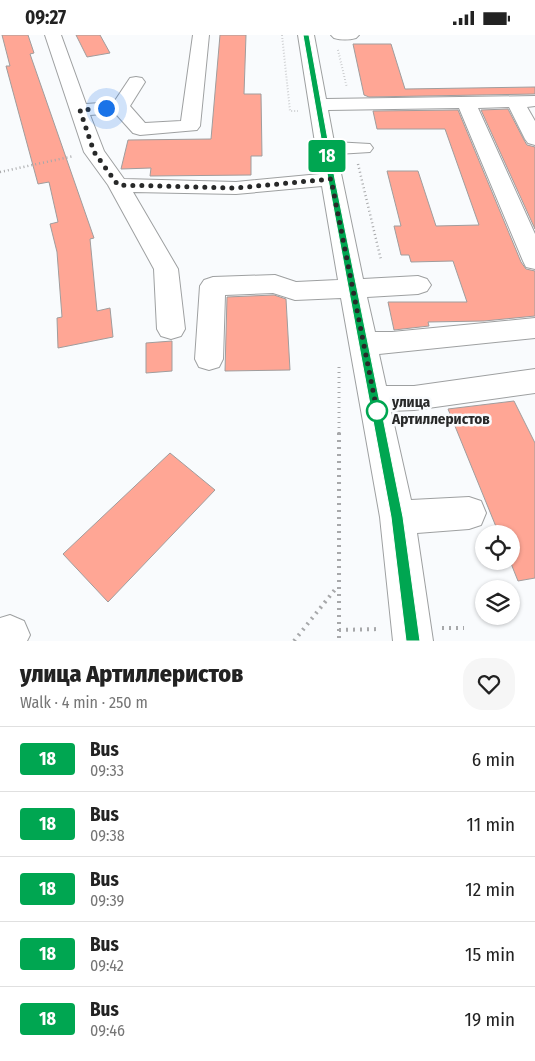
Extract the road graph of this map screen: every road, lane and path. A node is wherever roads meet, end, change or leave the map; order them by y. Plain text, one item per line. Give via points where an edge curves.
1 (53, 35) edge
2 (201, 35) edge
3 (282, 35) edge
4 (306, 35) edge
5 (339, 35) edge
6 (351, 35) edge
7 (136, 82) dead end
8 (515, 101) junction
9 (535, 101) edge
10 (466, 102) junction
11 (120, 107) junction
12 (312, 108) junction
13 (80, 110) junction
14 (535, 139) edge
15 (326, 148) junction
16 (364, 148) dead end
17 (94, 152) junction
18 (0, 172) edge
19 (331, 179) junction
20 (118, 185) junction
21 (535, 261) edge
22 (418, 285) dead end
23 (353, 289) junction
24 (171, 329) dead end
25 (535, 329) edge
26 (364, 343) junction
27 (209, 359) dead end
28 (339, 366) dead end
29 (535, 381) edge
30 (374, 399) junction
31 (469, 513) dead end
32 (397, 517) junction
33 (338, 586) junction
34 (294, 641) edge
35 (339, 641) edge
36 (413, 641) edge

1 - 13 street
2 - 11 street via 190,125 140,129
3 - 12 path via 290,111
4 - 12 street
5 - 6 street
7 - 11 street
8 - 9 street
8 - 10 street
8 - 14 street
10 - 12 street
10 - 21 street
11 - 13 street
12 - 15 street
13 - 17 street
15 - 16 street
15 - 19 street
17 - 18 path
17 - 20 street
19 - 20 street via 236,188
19 - 23 street
20 - 24 street via 166,269
22 - 23 street
23 - 26 street
23 - 27 street via 295,291 275,284 212,286
25 - 26 street
26 - 30 street
28 - 33 path
29 - 30 street via 414,398
30 - 32 street
31 - 32 street
32 - 36 street
33 - 34 path
33 - 35 path

